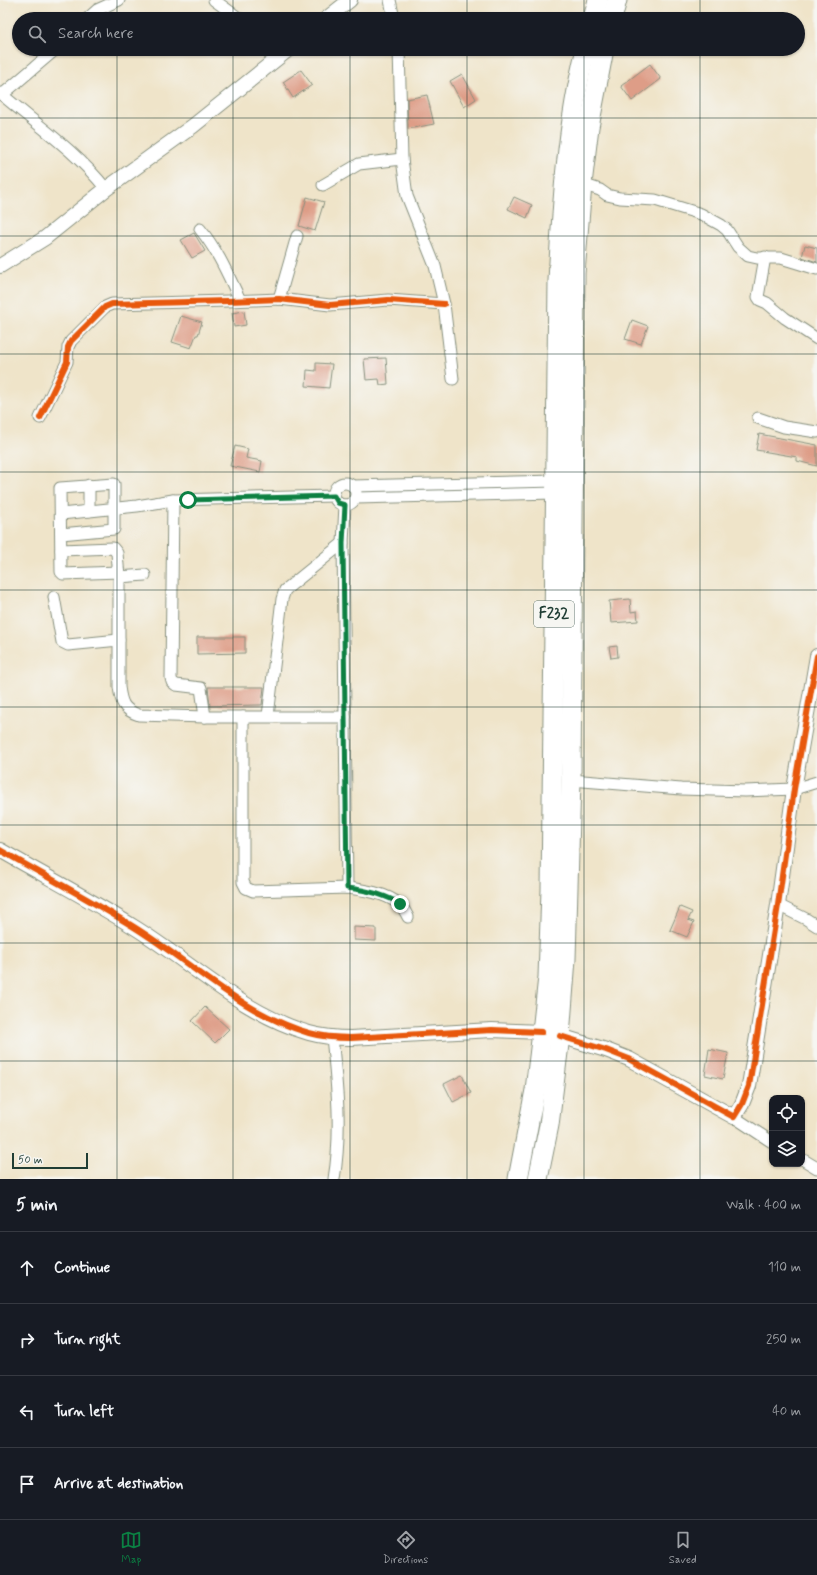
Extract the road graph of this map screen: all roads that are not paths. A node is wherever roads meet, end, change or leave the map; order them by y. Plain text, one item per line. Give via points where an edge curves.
1 (119, 0) edge
2 (214, 0) edge
3 (350, 0) edge
4 (390, 0) edge
5 (598, 0) edge
6 (617, 0) edge
7 (95, 12) edge
8 (230, 12) edge
9 (335, 12) edge
10 (393, 12) edge
11 (595, 12) edge
12 (614, 12) edge
13 (47, 56) edge
14 (278, 56) edge
15 (399, 56) edge
16 (584, 56) edge
17 (603, 56) edge
18 (1, 94) edge
19 (402, 159) junction
20 (582, 184) junction
21 (323, 185) dead end
22 (106, 189) junction
23 (200, 229) dead end
24 (297, 236) dead end
25 (765, 257) junction
26 (0, 266) edge
27 (817, 269) edge
28 (278, 298) junction
29 (240, 300) junction
30 (444, 304) junction
31 (817, 339) edge
32 (453, 379) dead end
33 (40, 418) dead end
34 (758, 418) dead end
35 (817, 432) edge
36 (89, 485) junction
37 (353, 486) junction
38 (556, 487) junction
39 (334, 496) junction
40 (356, 498) junction
41 (173, 500) junction
42 (345, 505) junction
43 (114, 508) junction
44 (89, 511) junction
45 (61, 514) junction
46 (89, 532) junction
47 (61, 534) junction
48 (343, 543) junction
49 (90, 548) junction
50 (61, 550) junction
51 (119, 574) junction
52 (145, 575) dead end
53 (54, 597) dead end
54 (119, 640) junction
55 (817, 656) edge
56 (815, 678) edge
57 (268, 716) junction
58 (205, 717) junction
59 (243, 717) junction
60 (345, 717) junction
61 (571, 780) junction
62 (817, 782) edge
63 (794, 789) junction
64 (0, 850) edge
65 (347, 888) junction
66 (778, 905) junction
67 (408, 917) dead end
68 (817, 926) edge
69 (542, 1032) junction
70 (560, 1036) junction
71 (332, 1038) junction
72 (734, 1117) junction
73 (769, 1140) edge
74 (805, 1161) edge
75 (817, 1168) edge
76 (334, 1179) edge
77 (518, 1179) edge
78 (538, 1179) edge

1 - 7 street
2 - 8 street
3 - 9 street
4 - 10 street
5 - 11 highway
6 - 12 highway
13 - 18 street
14 - 22 street via 193,126
15 - 19 street
16 - 38 highway, F232 via 561,209
17 - 20 highway, F232 via 589,127
18 - 22 street via 58,140
19 - 21 street via 359,164
19 - 30 street via 408,196 436,266
20 - 25 street via 613,197 655,200 701,214 728,230 738,247 748,256
20 - 61 highway, F232 via 575,273
22 - 26 street via 45,238
23 - 29 street via 213,244
24 - 28 street
25 - 27 street via 781,258
25 - 31 street via 758,297
28 - 29 street
28 - 30 street via 330,304 388,300
29 - 33 street via 129,303 105,307 71,341 67,362
30 - 32 street
34 - 35 street via 784,427
36 - 43 street via 114,484
36 - 44 street
36 - 45 street via 60,488
37 - 38 street
37 - 39 street via 340,484 335,489
37 - 40 street
38 - 40 street
38 - 69 highway, F232 via 551,890 548,977
39 - 41 street
39 - 42 street via 338,503
40 - 42 street via 351,504
41 - 43 street
41 - 58 street via 171,678 176,685 201,688
42 - 48 street
43 - 44 street
43 - 46 street via 114,529
44 - 45 street
45 - 47 street
46 - 47 street
46 - 49 street
47 - 50 street
48 - 57 street via 285,590
48 - 60 street
49 - 50 street
49 - 51 street via 116,550
50 - 51 street via 63,574
51 - 52 street
51 - 54 street
53 - 54 street via 64,644
54 - 58 street via 120,695 130,712 139,715
55 - 56 street
56 - 63 street
57 - 59 street
57 - 60 street
58 - 59 street
59 - 65 street via 243,882 246,888 253,891
60 - 65 street
61 - 63 street via 680,789
61 - 70 highway, F232 via 566,958
62 - 63 street
63 - 66 street
64 - 71 street via 134,927 210,981 264,1015 311,1034
65 - 67 street via 390,898 400,904
66 - 68 street
66 - 72 street via 749,1086 744,1101
69 - 71 street via 492,1030
69 - 77 highway, F232
70 - 72 street via 628,1059
70 - 78 highway, F232 via 549,1125
71 - 76 street via 339,1126
72 - 73 street
74 - 75 street

